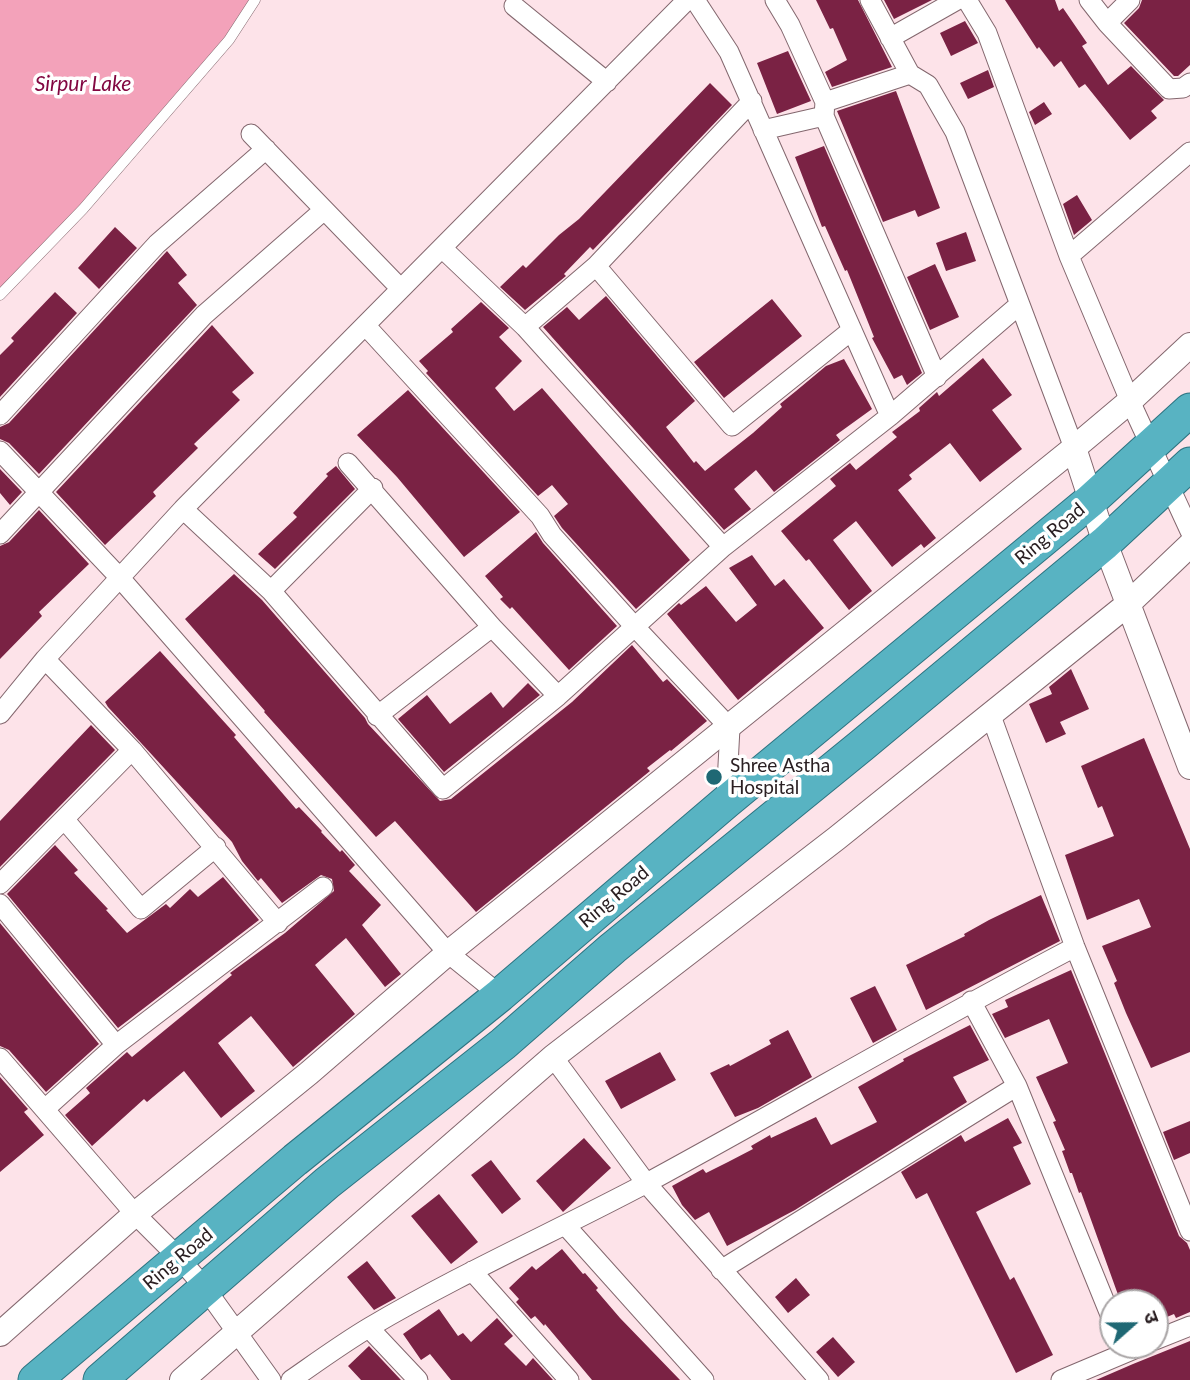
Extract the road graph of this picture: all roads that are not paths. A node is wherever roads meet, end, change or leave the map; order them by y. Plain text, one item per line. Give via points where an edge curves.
1 (255, 0) edge
2 (687, 0) edge
3 (695, 0) edge
4 (775, 0) edge
5 (870, 0) edge
6 (1089, 0) edge
7 (1130, 0) edge
8 (514, 2) edge
9 (970, 2) edge
10 (1107, 23) junction
11 (890, 38) junction
12 (910, 74) junction
13 (607, 82) junction
14 (1190, 83) edge
15 (752, 102) junction
16 (825, 109) junction
17 (763, 130) junction
18 (251, 134) dead end
19 (266, 149) junction
20 (1190, 152) edge
21 (324, 209) junction
22 (442, 248) junction
23 (1069, 256) junction
24 (596, 267) junction
25 (401, 289) junction
26 (0, 295) edge
27 (1019, 305) junction
28 (365, 325) junction
29 (525, 327) junction
30 (852, 330) junction
31 (1190, 345) edge
32 (937, 377) junction
33 (1130, 401) junction
34 (1190, 410) edge
35 (0, 415) edge
36 (890, 416) junction
37 (1151, 444) junction
38 (1074, 448) junction
39 (0, 451) edge
40 (348, 463) dead end
41 (1180, 474) edge
42 (373, 488) junction
43 (40, 493) junction
44 (1090, 501) junction
45 (183, 509) junction
46 (1190, 531) edge
47 (0, 534) edge
48 (1105, 543) junction
49 (1190, 545) edge
50 (723, 547) junction
51 (120, 578) junction
52 (271, 591) junction
53 (1128, 604) junction
54 (492, 627) junction
55 (635, 627) junction
56 (45, 659) junction
57 (558, 696) junction
58 (990, 713) junction
59 (0, 714) edge
60 (377, 716) junction
61 (730, 728) junction
62 (132, 750) junction
63 (1190, 767) edge
64 (726, 802) junction
65 (64, 819) junction
66 (216, 847) junction
67 (0, 884) edge
68 (323, 887) dead end
69 (0, 904) edge
70 (278, 923) junction
71 (1074, 947) junction
72 (448, 953) junction
73 (500, 995) junction
74 (971, 1001) junction
75 (116, 1045) junction
76 (554, 1057) junction
77 (0, 1058) edge
78 (1017, 1086) junction
79 (45, 1109) junction
80 (646, 1183) junction
81 (135, 1214) junction
82 (566, 1226) junction
83 (1190, 1231) edge
84 (179, 1258) junction
85 (722, 1270) junction
86 (472, 1271) junction
87 (205, 1288) junction
88 (1100, 1289) edge
89 (1190, 1325) edge
90 (369, 1328) junction
91 (237, 1331) junction
92 (0, 1334) edge
93 (1169, 1334) edge
94 (1107, 1359) edge
95 (35, 1380) edge
96 (100, 1380) edge
97 (182, 1380) edge
98 (271, 1380) edge
99 (290, 1380) edge
100 (418, 1380) edge
101 (569, 1380) edge
102 (704, 1380) edge
103 (819, 1380) edge
104 (1061, 1380) edge

1 - 26 lane via 229,40 83,209
2 - 13 street
3 - 15 street via 729,52
4 - 16 street
5 - 11 street
6 - 10 street
7 - 10 street
8 - 13 street
9 - 11 street
9 - 23 street via 987,33
10 - 14 street via 1169,89
11 - 12 street
12 - 16 street
12 - 27 street via 928,85 955,132
13 - 22 street
15 - 17 street
15 - 24 street
16 - 17 street
16 - 32 street
17 - 30 street
18 - 19 street
19 - 21 street
19 - 35 street via 157,244
20 - 23 street
21 - 25 street
21 - 43 street via 204,315
22 - 25 street
22 - 29 street
23 - 33 street
24 - 29 street
24 - 30 street via 732,426
25 - 28 street
27 - 32 street
27 - 38 street
28 - 45 street
28 - 55 street
29 - 50 street
30 - 36 street
31 - 33 street
32 - 36 street
33 - 37 street
33 - 38 street
34 - 37 highway, Ring Road
36 - 50 street
37 - 41 street
37 - 44 highway, Ring Road
38 - 44 street
38 - 61 street
39 - 43 street
40 - 42 street
41 - 46 street
41 - 48 highway, Ring Road
42 - 52 street
42 - 54 street
43 - 47 street
43 - 51 street
44 - 48 street
44 - 64 highway, Ring Road
45 - 51 street
45 - 52 street
48 - 53 street
48 - 87 highway, Ring Road
49 - 53 street
50 - 55 street
51 - 56 street
51 - 72 street
52 - 60 street
53 - 58 street
53 - 63 street
54 - 57 street
54 - 60 street
55 - 57 street
55 - 61 street
56 - 59 street
56 - 62 street
57 - 60 street via 443,789
58 - 71 street
58 - 76 street
61 - 64 street
61 - 72 street
62 - 65 street
62 - 66 street
64 - 73 highway, Ring Road
65 - 66 street via 141,909
65 - 67 street
66 - 70 street
68 - 70 street
69 - 75 street
70 - 75 street
71 - 74 street
71 - 83 street
72 - 73 street
72 - 81 street
73 - 84 highway, Ring Road
74 - 78 street
74 - 80 street
75 - 79 street
76 - 80 street
76 - 91 street
77 - 79 street
78 - 85 street
78 - 88 street
79 - 81 street
80 - 82 street
80 - 85 street
81 - 84 street
81 - 92 street
82 - 86 street
82 - 102 street
84 - 87 street
84 - 95 highway, Ring Road
85 - 103 street
86 - 90 street
86 - 101 street
87 - 91 street
87 - 96 highway, Ring Road
89 - 93 street
90 - 99 street
90 - 100 street
91 - 97 street
91 - 98 street
94 - 104 street

